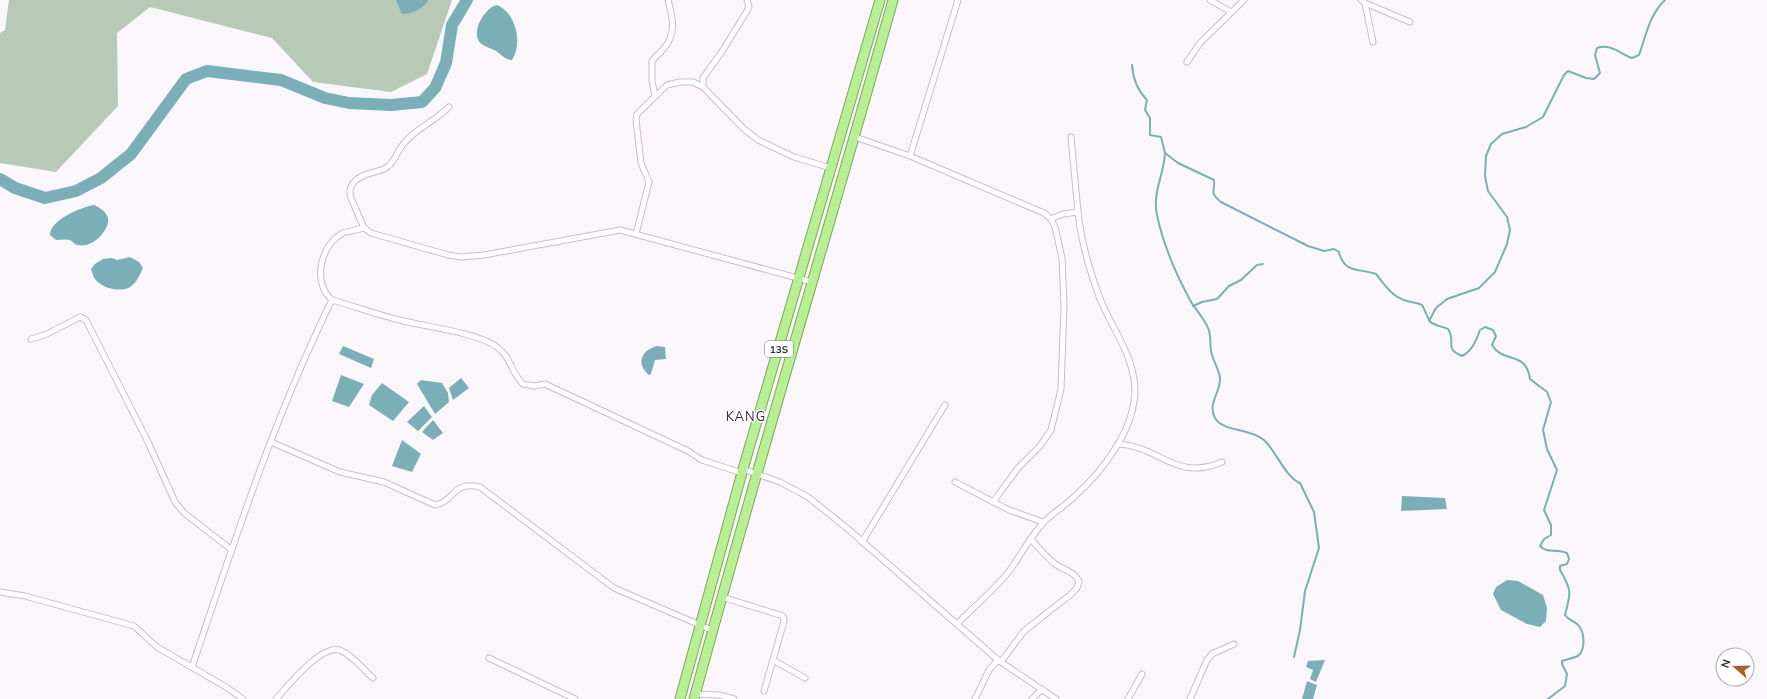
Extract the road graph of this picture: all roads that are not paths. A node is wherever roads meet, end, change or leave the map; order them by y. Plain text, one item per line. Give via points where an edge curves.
1 (668, 0) edge
2 (747, 0) edge
3 (880, 0) edge
4 (893, 0) edge
5 (958, 0) edge
6 (1210, 0) edge
7 (1244, 0) edge
8 (1363, 2) edge
9 (1231, 12) junction
10 (1410, 22) dead end
11 (1373, 42) dead end
12 (1187, 62) dead end
13 (702, 87) junction
14 (655, 96) junction
15 (449, 107) dead end
16 (855, 137) junction
17 (1071, 137) dead end
18 (910, 156) junction
19 (831, 168) junction
20 (1078, 212) junction
21 (1051, 219) junction
22 (364, 228) junction
23 (636, 234) junction
24 (800, 279) junction
25 (812, 282) junction
26 (332, 300) junction
27 (31, 339) dead end
28 (945, 405) dead end
29 (271, 442) junction
30 (1118, 444) junction
31 (1222, 462) dead end
32 (743, 471) junction
33 (756, 473) junction
34 (955, 482) dead end
35 (993, 502) junction
36 (1043, 522) junction
37 (1031, 539) junction
38 (862, 542) junction
39 (232, 550) junction
40 (0, 592) edge
41 (722, 597) junction
42 (957, 624) junction
43 (701, 626) junction
44 (714, 631) junction
45 (1234, 644) dead end
46 (489, 658) dead end
47 (773, 660) junction
48 (999, 661) junction
49 (192, 667) junction
50 (1142, 674) dead end
51 (373, 678) dead end
52 (805, 678) dead end
53 (1042, 689) junction
54 (764, 691) dead end
55 (694, 696) edge
56 (243, 699) edge
57 (276, 699) edge
58 (575, 699) edge
59 (680, 699) edge
60 (734, 699) edge
61 (975, 699) edge
62 (1032, 699) edge
63 (1056, 699) edge
64 (1128, 699) edge
65 (1190, 699) edge

1 - 14 street via 673,20 672,34 652,61
2 - 13 street via 747,11 728,44 703,78
3 - 19 highway, 13S
4 - 16 highway, 13S
5 - 18 street
6 - 9 street
7 - 9 street
8 - 10 street
8 - 11 street
9 - 12 street via 1200,43
13 - 14 street via 693,82 680,82 667,85
13 - 19 street via 758,140 794,157
14 - 23 street via 637,114 636,120 641,163 649,182
15 - 22 street via 406,140 386,168 355,181 350,194
16 - 18 street
16 - 25 highway, 13S
17 - 20 street
18 - 21 street via 1044,213
19 - 24 highway, 13S
20 - 21 street
20 - 30 street via 1081,238 1099,297 1124,344 1135,380 1132,413
21 - 35 street via 1062,258 1064,306 1061,389 1051,430
22 - 23 street via 371,233 435,252 461,256 484,255 615,230
22 - 26 street via 343,233 333,241 321,261 324,290
23 - 24 street
24 - 25 street
24 - 32 highway, 13S
25 - 33 highway, 13S
26 - 29 street via 289,393
26 - 32 street via 489,342 508,357 515,374 523,384 545,384 688,451 702,460
27 - 39 street via 80,317 86,320 148,442 175,502 184,513
28 - 38 street
29 - 39 street
29 - 43 street via 340,472 384,482 435,505 467,485 480,487 614,588
30 - 31 street via 1143,448 1173,465 1207,468
30 - 36 street via 1098,472 1076,496
32 - 33 street
32 - 43 highway, 13S
33 - 38 street via 808,497
33 - 41 highway, 13S
34 - 35 street
35 - 36 street
36 - 37 street
37 - 42 street via 1009,571
37 - 48 street via 1055,564 1069,570 1079,581 1077,588 1070,595 1024,631
38 - 42 street
39 - 49 street
40 - 49 street via 25,596 134,626 157,647
41 - 44 highway, 13S
41 - 47 street via 782,616 784,621
42 - 48 street
43 - 44 street
43 - 59 highway, 13S
44 - 55 highway, 13S
45 - 65 street via 1212,654 1207,660
46 - 58 street
47 - 52 street
47 - 54 street
48 - 53 street
48 - 61 street via 989,670
49 - 56 street
50 - 64 street
51 - 57 street via 347,654 331,649 316,659
53 - 62 street
53 - 63 street
55 - 60 street

